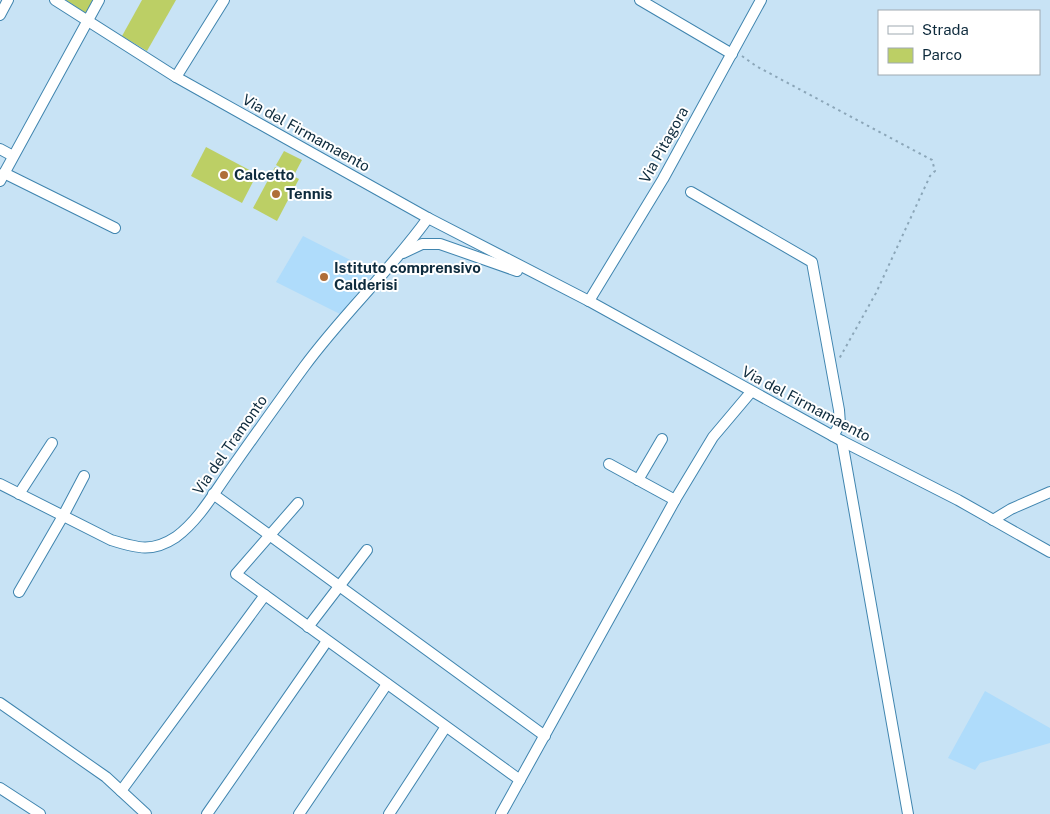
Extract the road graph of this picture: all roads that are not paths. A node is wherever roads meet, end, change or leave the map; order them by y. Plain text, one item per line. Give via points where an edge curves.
1 (8, 0) edge
2 (55, 0) edge
3 (99, 0) edge
4 (640, 0) edge
5 (761, 0) edge
6 (222, 1) edge
7 (0, 15) edge
8 (88, 20) junction
9 (732, 52) junction
10 (176, 77) junction
11 (0, 149) edge
12 (14, 156) junction
13 (2, 177) edge
14 (691, 192) dead end
15 (428, 218) junction
16 (116, 228) dead end
17 (402, 253) junction
18 (548, 281) junction
19 (589, 301) junction
20 (752, 392) junction
21 (838, 438) junction
22 (662, 439) dead end
23 (52, 443) dead end
24 (609, 464) dead end
25 (84, 476) dead end
26 (638, 480) junction
27 (0, 484) edge
28 (1050, 492) edge
29 (18, 494) junction
30 (213, 494) junction
31 (675, 500) junction
32 (298, 503) dead end
33 (64, 516) junction
34 (993, 520) junction
35 (269, 534) junction
36 (367, 550) dead end
37 (1050, 552) edge
38 (339, 585) junction
39 (19, 592) dead end
40 (265, 595) junction
41 (308, 627) junction
42 (327, 641) junction
43 (387, 684) junction
44 (0, 702) edge
45 (445, 728) junction
46 (544, 736) junction
47 (520, 780) junction
48 (0, 788) edge
49 (121, 791) junction
50 (40, 814) edge
51 (146, 814) edge
52 (206, 814) edge
53 (299, 814) edge
54 (389, 814) edge
55 (501, 814) edge
56 (908, 814) edge

1 - 7 street
2 - 8 street, Via del Firmamaento
3 - 8 street
4 - 9 street
5 - 9 street, Via Pitagora
6 - 10 street
8 - 10 street, Via del Firmamaento
8 - 12 street
9 - 19 street, Via Pitagora via 663,179
10 - 15 street, Via del Firmamaento
11 - 12 street
12 - 13 street
13 - 16 street
14 - 21 street via 812,262 840,424
15 - 17 street, Via del Tramonto
15 - 18 street, Via del Firmamaento
17 - 18 street, Via del Firmamaento via 422,244 440,244
17 - 30 street, Via del Tramonto via 305,365
18 - 19 street, Via del Firmamaento
19 - 20 street, Via del Firmamaento
20 - 21 street, Via del Firmamaento
20 - 31 street via 713,437
21 - 34 street, Via del Firmamaento
21 - 56 street
22 - 26 street
23 - 29 street
24 - 26 street
25 - 33 street
26 - 31 street
27 - 29 street, Via del Tramonto
28 - 34 street
29 - 33 street, Via del Tramonto
30 - 33 street, Via del Tramonto via 205,508 177,536 148,549 111,540
30 - 35 street
31 - 46 street
32 - 35 street
33 - 39 street
34 - 37 street, Via del Firmamaento
35 - 38 street
35 - 40 street via 236,574
36 - 38 street
38 - 41 street
38 - 46 street
40 - 41 street
40 - 49 street
41 - 42 street
42 - 43 street
42 - 52 street
43 - 45 street
43 - 53 street
44 - 49 street
45 - 47 street
45 - 54 street
46 - 47 street
47 - 55 street
48 - 50 street
49 - 51 street

